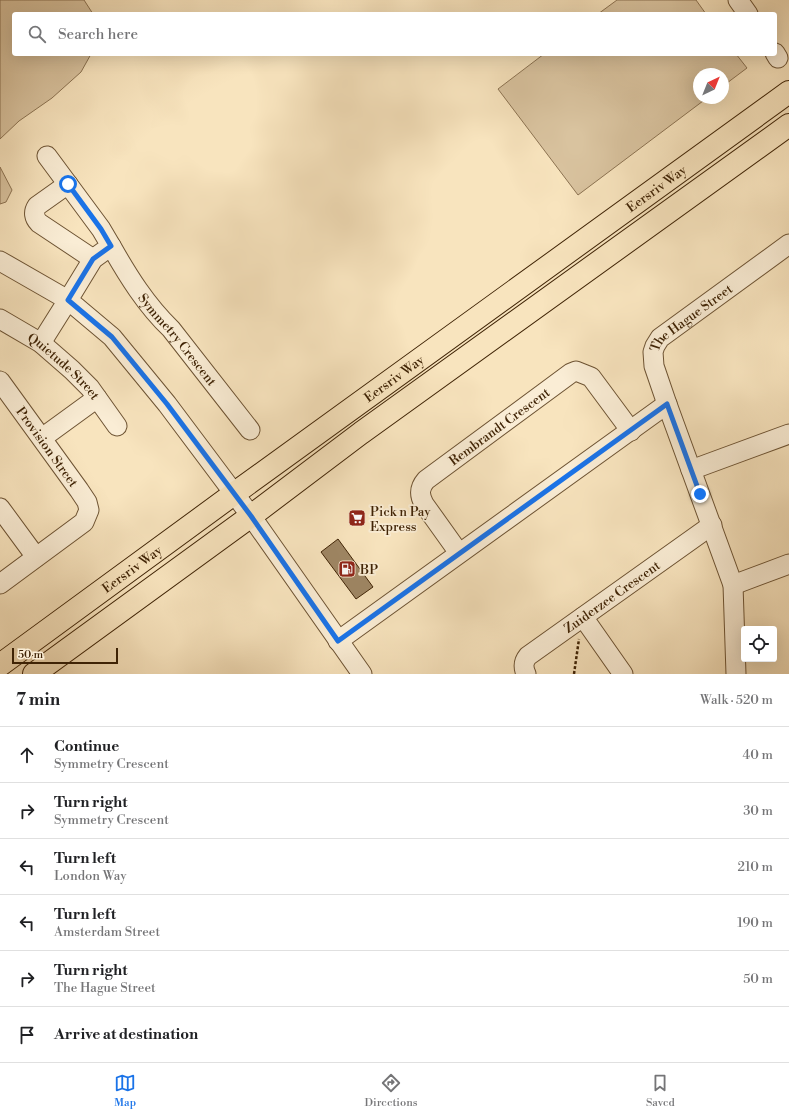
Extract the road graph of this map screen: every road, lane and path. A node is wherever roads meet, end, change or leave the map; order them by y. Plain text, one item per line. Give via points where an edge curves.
1 (738, 0) edge
2 (747, 12) edge
3 (789, 92) edge
4 (789, 125) edge
5 (47, 156) dead end
6 (68, 184) junction
7 (789, 244) edge
8 (111, 246) junction
9 (93, 259) junction
10 (0, 262) edge
11 (71, 295) junction
12 (0, 319) edge
13 (41, 343) junction
14 (0, 382) edge
15 (97, 398) junction
16 (667, 404) junction
17 (117, 426) dead end
18 (250, 430) dead end
19 (631, 430) junction
20 (789, 434) edge
21 (42, 438) junction
22 (691, 470) junction
23 (235, 494) junction
24 (0, 508) edge
25 (251, 516) junction
26 (712, 525) junction
27 (459, 553) junction
28 (36, 557) junction
29 (789, 564) edge
30 (0, 584) edge
31 (733, 585) junction
32 (583, 617) junction
33 (338, 641) junction
34 (0, 665) edge
35 (34, 674) edge
36 (362, 674) edge
37 (526, 674) edge
38 (574, 674) edge
39 (623, 674) edge
40 (736, 674) edge

1 - 2 street
3 - 23 main road, Eersriv Way
4 - 25 main road, Eersriv Way via 361,433
5 - 6 street, Symmetry Crescent
6 - 8 street, Symmetry Crescent
6 - 9 street via 35,209 34,216 39,223
7 - 16 street, The Hague Street via 660,338 655,346 653,358
8 - 9 street
8 - 18 street, Symmetry Crescent via 128,276 157,315 171,329
9 - 11 street
10 - 11 street
11 - 13 street
11 - 23 street via 124,350
12 - 13 street, Quietude Street
13 - 15 street, Quietude Street via 84,382
14 - 21 street, Provision Street
15 - 17 street, Quietude Street
15 - 21 street
16 - 19 street
16 - 22 street, The Hague Street
19 - 27 street
19 - 27 street, Rembrandt Crescent via 590,376 576,371 572,373 421,485 421,498 424,504
20 - 22 street
21 - 28 street, Provision Street via 87,502 89,513 84,522
22 - 26 street, The Hague Street
23 - 25 street
23 - 34 main road, Eersriv Way
24 - 28 street
25 - 33 street
25 - 35 main road, Eersriv Way
26 - 31 street, The Hague Street
26 - 32 street, Zuiderzee Crescent
27 - 33 street
28 - 30 street
29 - 31 street
31 - 40 street, The Hague Street
32 - 37 street, Zuiderzee Crescent via 528,656 524,661
32 - 38 path
32 - 39 street
33 - 36 street

